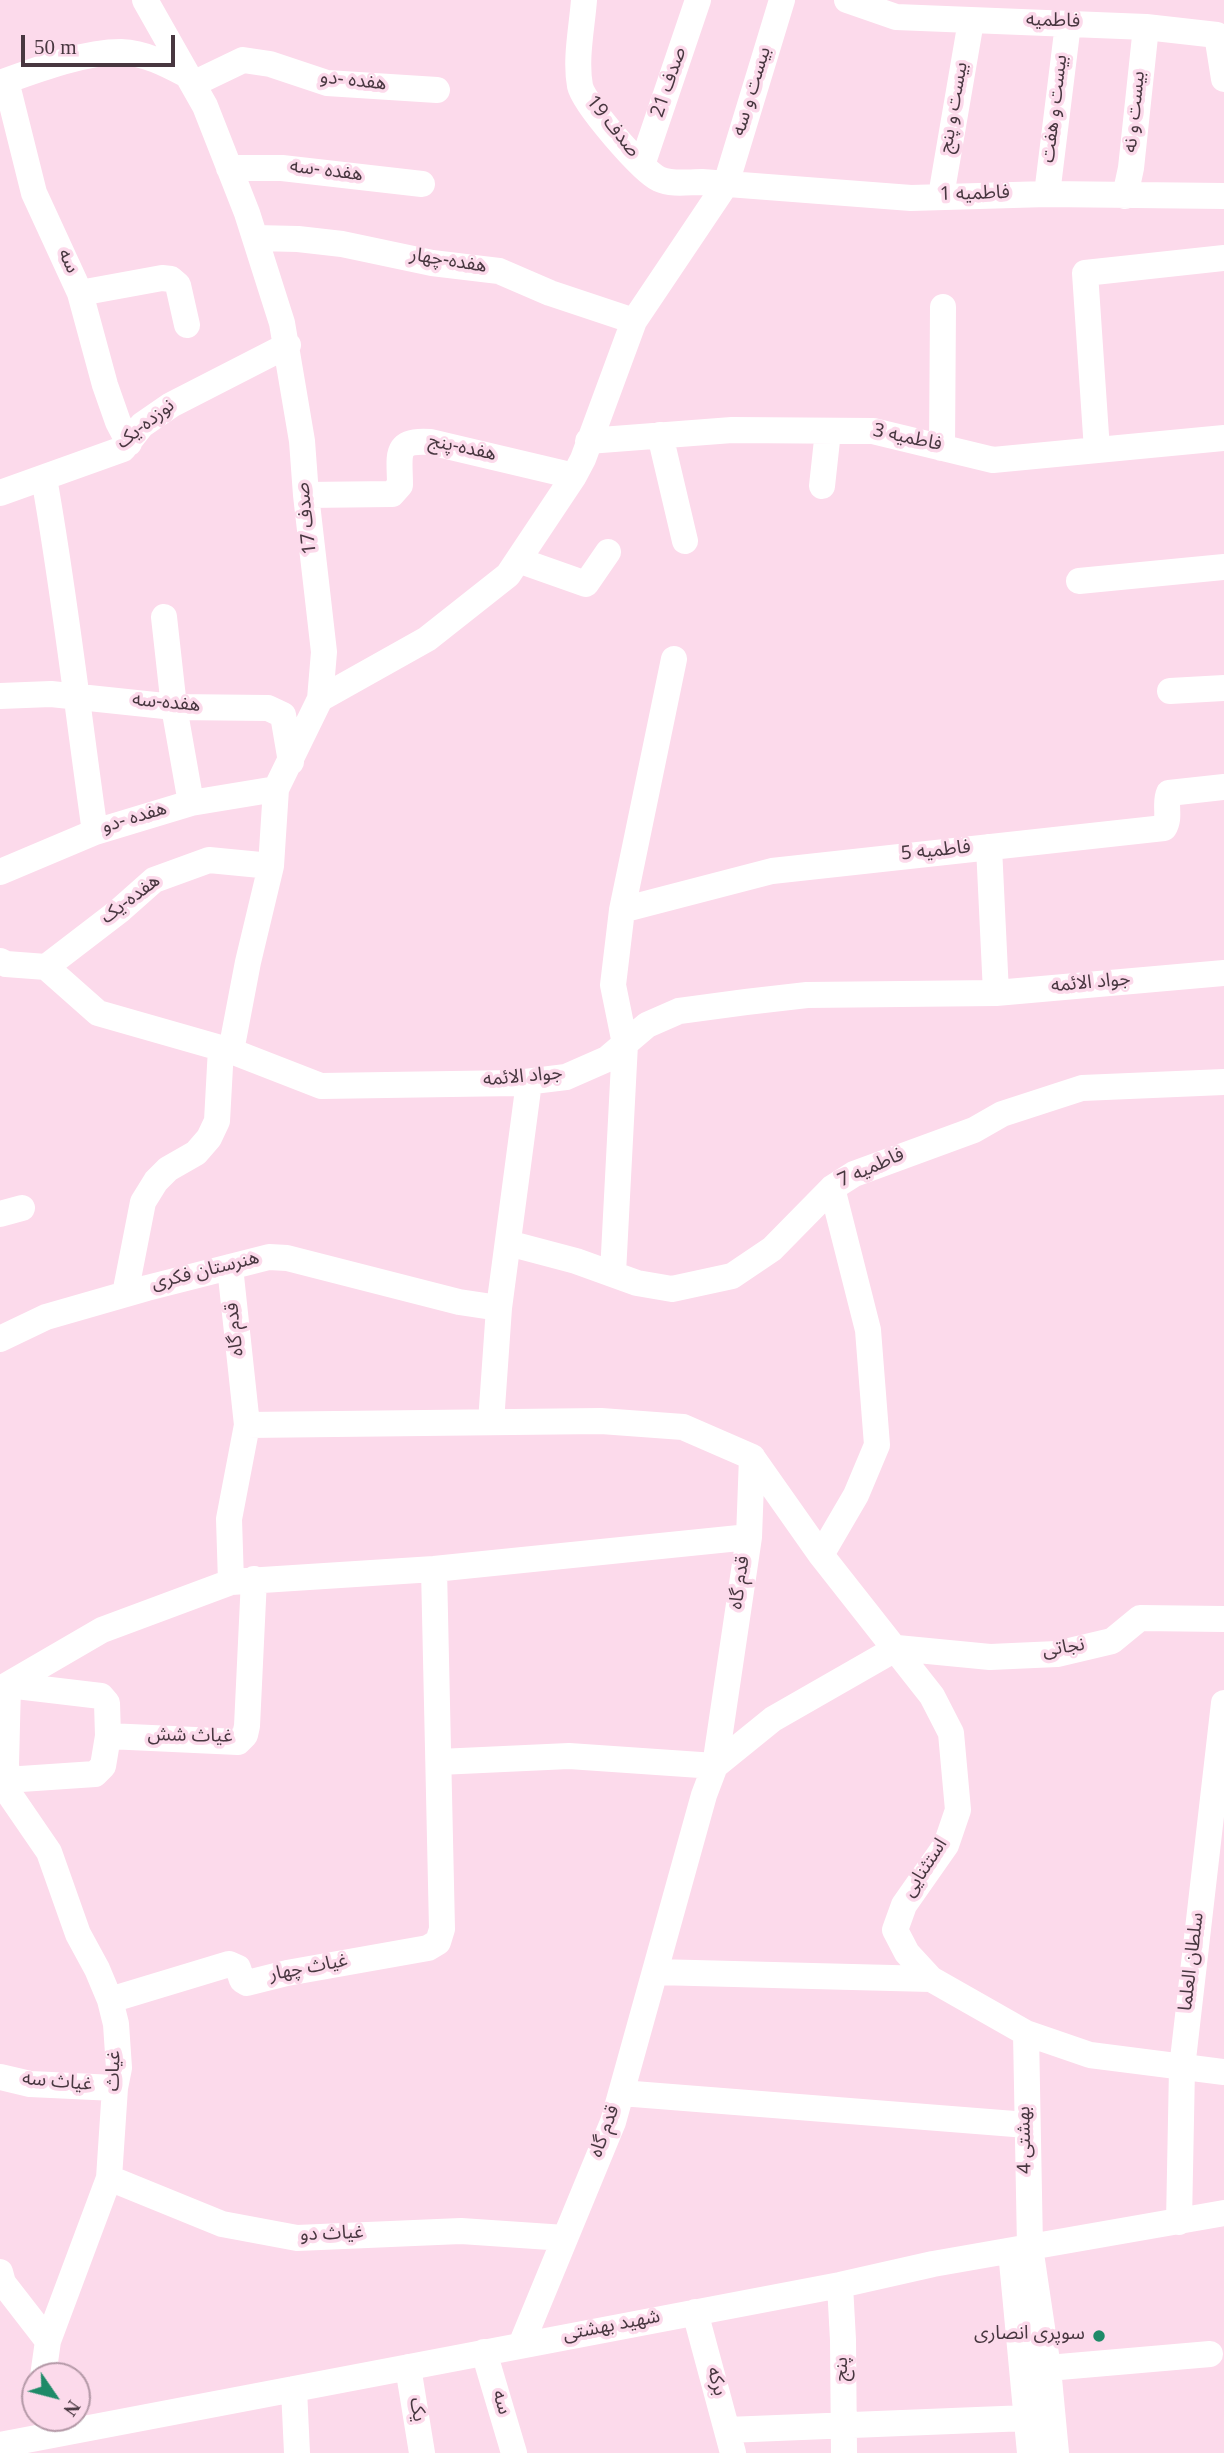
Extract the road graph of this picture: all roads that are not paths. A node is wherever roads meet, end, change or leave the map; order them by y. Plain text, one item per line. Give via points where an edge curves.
1 (145, 0) edge
2 (584, 0) edge
3 (698, 0) edge
4 (782, 0) edge
5 (847, 0) edge
6 (1038, 11) edge
7 (971, 21) junction
8 (1068, 24) junction
9 (1146, 27) junction
10 (1221, 34) edge
11 (190, 79) junction
12 (1224, 79) edge
13 (3, 82) edge
14 (437, 90) dead end
15 (642, 165) junction
16 (229, 168) junction
17 (422, 184) dead end
18 (726, 184) junction
19 (1047, 194) junction
20 (941, 196) junction
21 (1125, 196) junction
22 (1224, 196) edge
23 (255, 238) junction
24 (1224, 258) edge
25 (80, 293) junction
26 (943, 307) dead end
27 (634, 321) junction
28 (187, 325) dead end
29 (288, 345) junction
30 (828, 431) junction
31 (660, 435) junction
32 (1224, 438) edge
33 (588, 441) junction
34 (129, 443) junction
35 (942, 448) junction
36 (1097, 450) junction
37 (574, 476) junction
38 (44, 478) junction
39 (822, 486) dead end
40 (0, 494) edge
41 (306, 495) junction
42 (685, 541) dead end
43 (607, 552) dead end
44 (518, 560) junction
45 (1224, 567) edge
46 (1079, 581) dead end
47 (163, 617) dead end
48 (674, 659) dead end
49 (1224, 688) edge
50 (1170, 691) dead end
51 (0, 696) edge
52 (76, 696) junction
53 (320, 699) junction
54 (174, 707) junction
55 (290, 762) junction
56 (1224, 788) edge
57 (276, 789) junction
58 (191, 803) junction
59 (95, 832) junction
60 (989, 847) junction
61 (271, 866) junction
62 (0, 872) edge
63 (622, 910) junction
64 (0, 961) edge
65 (46, 967) junction
66 (1224, 973) edge
67 (996, 993) junction
68 (625, 1044) junction
69 (226, 1049) junction
70 (529, 1082) junction
71 (1224, 1082) edge
72 (832, 1188) junction
73 (508, 1243) junction
74 (230, 1268) junction
75 (613, 1273) junction
76 (125, 1294) junction
77 (499, 1308) junction
78 (0, 1339) edge
79 (491, 1422) junction
80 (247, 1425) junction
81 (752, 1458) junction
82 (749, 1537) junction
83 (821, 1555) junction
84 (434, 1569) junction
85 (243, 1581) junction
86 (1224, 1619) edge
87 (897, 1648) junction
88 (4, 1687) edge
89 (1223, 1717) edge
90 (108, 1736) junction
91 (439, 1762) junction
92 (715, 1766) junction
93 (6, 1780) junction
94 (1216, 1850) edge
95 (655, 1972) junction
96 (931, 1979) junction
97 (110, 2000) junction
98 (1026, 2033) junction
99 (1182, 2068) junction
100 (1224, 2072) edge
101 (0, 2077) edge
102 (115, 2088) junction
103 (621, 2093) junction
104 (1027, 2125) junction
105 (109, 2178) junction
106 (1224, 2213) edge
107 (1179, 2222) junction
108 (565, 2238) junction
109 (1021, 2249) junction
110 (1, 2280) edge
111 (840, 2285) junction
112 (695, 2312) junction
113 (48, 2342) junction
114 (521, 2345) junction
115 (484, 2352) junction
116 (1210, 2354) dead end
117 (45, 2362) edge
118 (408, 2367) junction
119 (1048, 2368) junction
120 (294, 2389) junction
121 (1027, 2418) junction
122 (844, 2425) junction
123 (28, 2432) edge
124 (54, 2432) edge
125 (93, 2441) edge
126 (730, 2442) edge
127 (0, 2445) edge
128 (296, 2453) edge
129 (422, 2453) edge
130 (514, 2453) edge
131 (844, 2453) edge
132 (1030, 2453) edge
133 (1056, 2453) edge

1 - 11 street, صدف 17
2 - 15 street, صدف 19 via 581,89
3 - 15 street, صدف 21
4 - 18 street, بیست و سه
5 - 7 street, فاطمیه via 896,17
6 - 7 street, فاطمیه
6 - 8 street, فاطمیه
7 - 20 street, بیست و پنج
8 - 9 street, فاطمیه
8 - 19 street, بیست و هفت
9 - 10 street, فاطمیه
9 - 21 street, بیست و نه
10 - 12 street, فاطمیه
11 - 13 street via 155,59 122,52 87,56
11 - 14 street, هفده -دو via 243,60 327,83
11 - 16 street, صدف 17
13 - 25 street, سه via 34,193
15 - 18 street, صدف 19 via 653,176 672,183
16 - 17 street, هفده -سه via 282,168
16 - 23 street, صدف 17
18 - 20 street, فاطمیه 1 via 911,198
18 - 27 street, بیست و سه
19 - 20 street, فاطمیه 1
19 - 21 street, فاطمیه 1
21 - 22 street, فاطمیه 1
23 - 27 street, هفده-چهار via 342,244 499,271
23 - 29 street, صدف 17
24 - 36 street via 1085,273
25 - 28 street via 171,279 178,285
25 - 34 street, سه via 105,385
26 - 35 street
27 - 33 street, بیست و سه
29 - 34 street, نوزده-یک via 171,405 142,425
29 - 41 street, صدف 17
30 - 31 street, فاطمیه 3
30 - 35 street, فاطمیه 3 via 873,431
30 - 39 street
31 - 33 street, فاطمیه 3
31 - 42 street
32 - 36 street, فاطمیه 3
33 - 37 street, بیست و سه
34 - 38 street, نوزده-یک
35 - 36 street, فاطمیه 3 via 993,460
37 - 41 street, هفده-پنج via 413,441 400,454 400,485 392,494
37 - 44 street, بیست و سه
38 - 40 street, نوزده-یک
38 - 52 street
41 - 53 street, صدف 17 via 324,652
43 - 44 street via 586,584
44 - 53 street, بیست و سه via 508,575 427,639
45 - 46 street
47 - 54 street
48 - 63 street
49 - 50 street
51 - 52 street, هفده-سه
52 - 54 street, هفده-سه
52 - 59 street
53 - 55 street, صدف 17
54 - 55 street, هفده-سه via 276,710 283,715
54 - 58 street
55 - 57 street, صدف 17
56 - 60 street, فاطمیه 5 via 1169,793 1164,828
57 - 58 street, هفده -دو
57 - 61 street, صدف 17
58 - 59 street, هفده -دو
59 - 62 street, هفده -دو
60 - 63 street, فاطمیه 5 via 772,871
60 - 67 street
61 - 65 street, هفده-یک via 209,860 154,880
61 - 69 street, صدف 17
63 - 68 street via 613,985
64 - 65 street
65 - 69 street, جواد الائمه via 98,1013
66 - 67 street, جواد الائمه
67 - 68 street, جواد الائمه via 807,995 679,1011
68 - 70 street, جواد الائمه via 590,1068
68 - 75 street
69 - 70 street, جواد الائمه via 321,1086
69 - 76 street, صدف 17 via 217,1121 196,1153 168,1169 143,1202
70 - 73 street
71 - 72 street, فاطمیه 7 via 1082,1088 1002,1114 974,1130 855,1174
72 - 75 street, فاطمیه 7 via 772,1248 732,1276 673,1289
72 - 83 street via 868,1330 877,1445 856,1494
73 - 75 street, فاطمیه 7
73 - 77 street
74 - 76 street, هنرستان فکری
74 - 77 street, هنرستان فکری via 270,1257 287,1258
74 - 80 street, قدم گاه
76 - 78 street, هنرستان فکری via 46,1317
77 - 79 street
79 - 80 street
79 - 81 street via 601,1421 683,1427
80 - 85 street, قدم گاه via 229,1519
81 - 82 street, قدم گاه
81 - 83 street, استثنایی
82 - 84 street
82 - 92 street, قدم گاه
83 - 87 street, استثنایی
84 - 85 street
84 - 91 street
85 - 88 street via 102,1630
85 - 90 street, غیاث شش via 245,1735 238,1742
86 - 87 street, نجاتی via 1140,1618 1112,1641 1057,1654 990,1657
87 - 92 street via 773,1719
87 - 96 street, استثنایی via 932,1696 951,1733 958,1810 946,1845 904,1905 895,1930 907,1953
88 - 90 street via 101,1696 107,1703
88 - 93 street
89 - 94 street, سلطان العلما
90 - 93 street via 103,1766 95,1774
91 - 92 street via 569,1756
91 - 97 street, غیاث چهار via 442,1929 438,1942 428,1948 247,1983 238,1968 229,1964
92 - 95 street, قدم گاه
93 - 97 street, غیاث via 10,1795 49,1853 78,1934
94 - 99 street, سلطان العلما
95 - 96 street
95 - 103 street, قدم گاه
96 - 98 street, استثنایی
97 - 102 street, غیاث via 119,2068
98 - 99 street, استثنایی via 1090,2055
98 - 104 street, بهشتی 4
99 - 100 street, استثنایی
99 - 107 street, سلطان العلما
101 - 102 street, غیاث سه via 30,2084
102 - 105 street, غیاث
103 - 104 street
103 - 108 street, قدم گاه
104 - 109 street, بهشتی 4
105 - 108 street, غیاث دو via 222,2224 297,2238 461,2231
105 - 113 street, غیاث
106 - 107 street, شهید بهشتی
107 - 109 street, شهید بهشتی
108 - 114 street, قدم گاه
109 - 111 street, شهید بهشتی
109 - 119 street
109 - 121 street
110 - 113 street
111 - 112 street, شهید بهشتی
111 - 122 street, پنج
112 - 114 street, شهید بهشتی
112 - 126 street, برکه
113 - 117 street, غیاث
114 - 115 street, شهید بهشتی
115 - 118 street, شهید بهشتی
115 - 130 street, سه
116 - 119 street
118 - 120 street, شهید بهشتی
118 - 129 street, یک
119 - 133 street
120 - 125 street, شهید بهشتی
120 - 128 street
121 - 122 street
121 - 132 street
122 - 126 street
122 - 131 street, پنج
123 - 127 street, شهید بهشتی
124 - 125 street, شهید بهشتی

